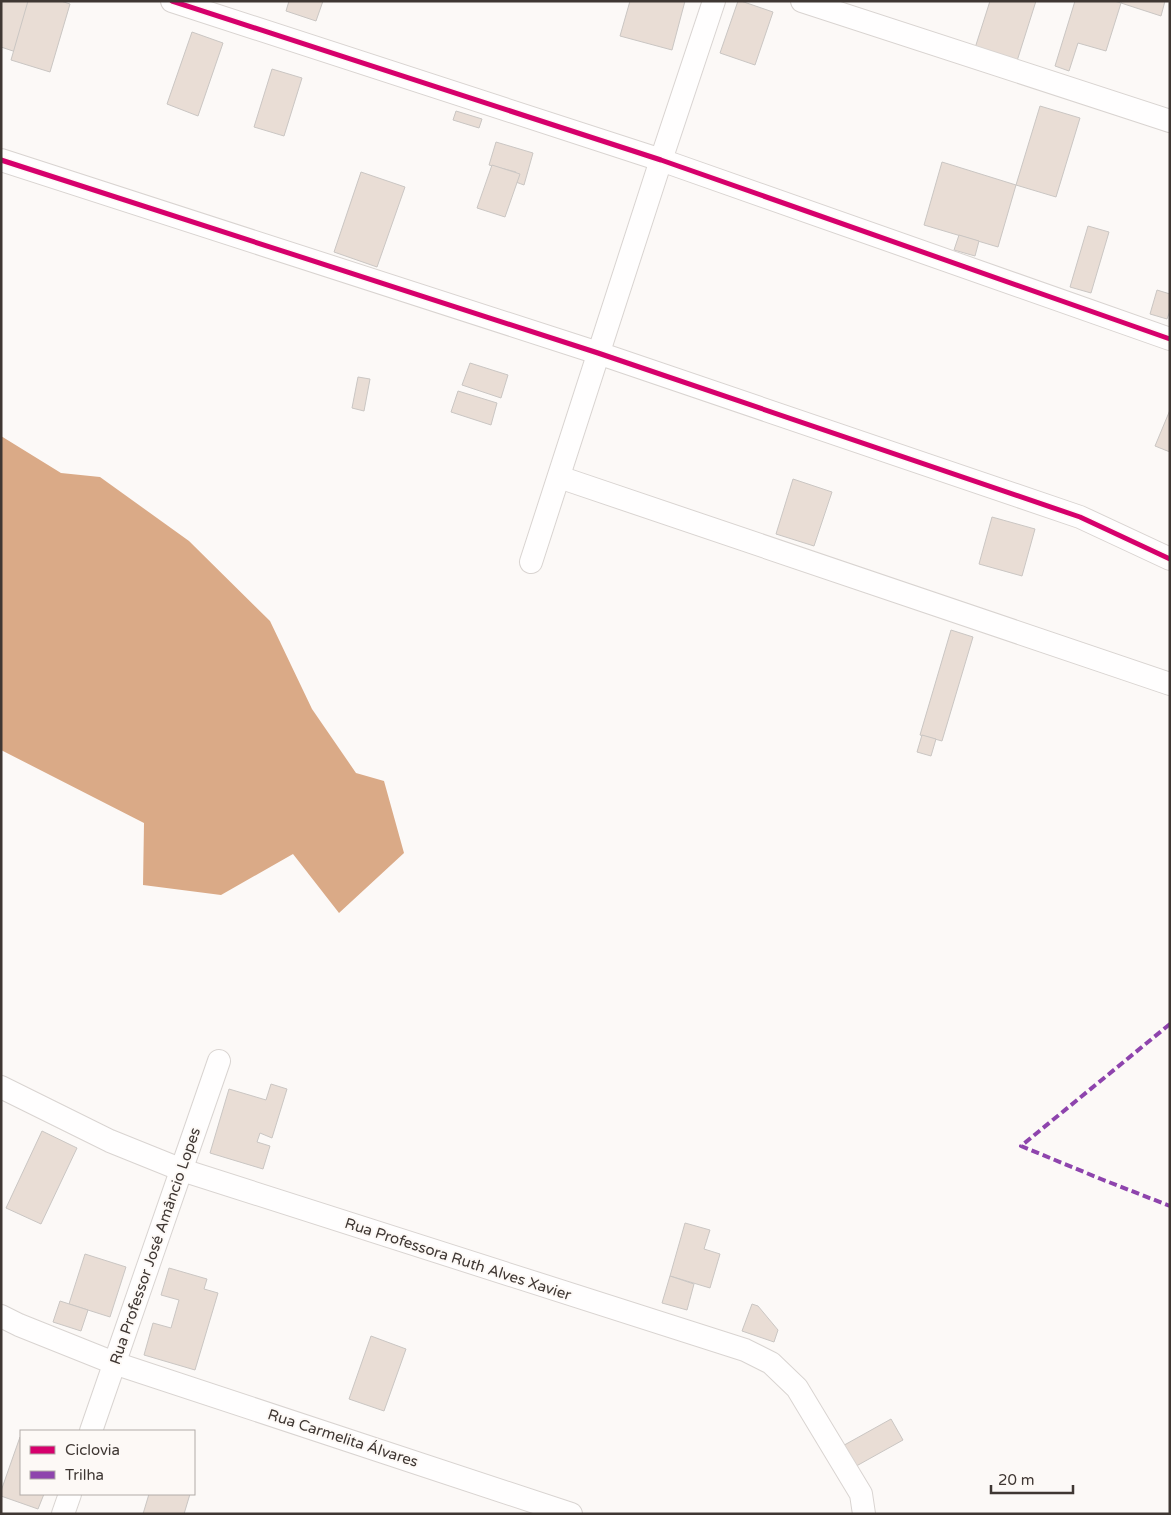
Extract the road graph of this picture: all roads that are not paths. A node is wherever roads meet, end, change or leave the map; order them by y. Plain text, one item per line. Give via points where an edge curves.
1 (172, 1) edge
2 (714, 1) edge
3 (802, 1) edge
4 (1170, 121) edge
5 (1, 160) edge
6 (661, 160) junction
7 (1170, 339) edge
8 (598, 353) junction
9 (559, 476) junction
10 (1170, 559) edge
11 (531, 562) dead end
12 (1170, 684) edge
13 (219, 1061) dead end
14 (1, 1087) edge
15 (182, 1170) junction
16 (1, 1316) edge
17 (114, 1363) junction
18 (91, 1430) edge
19 (70, 1495) edge
20 (862, 1504) edge
21 (63, 1514) edge
22 (572, 1514) edge

1 - 6 street
2 - 6 street
3 - 4 street
5 - 8 street
6 - 7 street
6 - 8 street
8 - 9 street
8 - 10 street via 1080,516
9 - 11 street
9 - 12 street
13 - 15 street, Rua Professor José Amâncio Lopes
14 - 15 street, Rua Professora Ruth Alves Xavier via 110,1141
15 - 17 street, Rua Professor José Amâncio Lopes
15 - 20 street, Rua Professora Ruth Alves Xavier via 745,1350 771,1364 797,1388
16 - 17 street, Rua Carmelita Álvares
17 - 18 street, Rua Professor José Amâncio Lopes
17 - 22 street, Rua Carmelita Álvares
19 - 21 street

